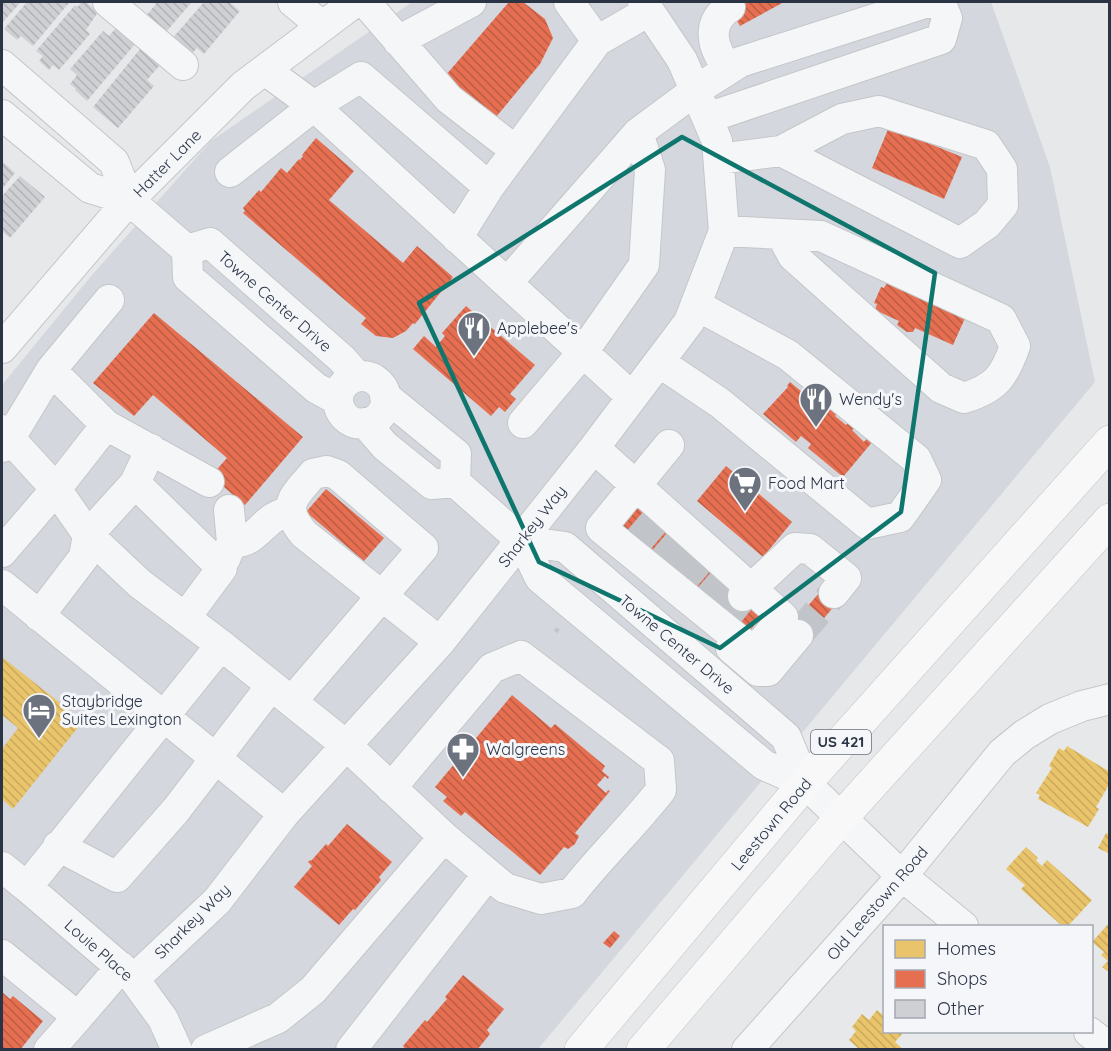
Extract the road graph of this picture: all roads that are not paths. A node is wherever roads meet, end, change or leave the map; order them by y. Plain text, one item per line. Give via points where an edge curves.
1 (293, 2) edge
2 (355, 2) edge
3 (365, 2) edge
4 (471, 2) edge
5 (569, 2) edge
6 (928, 2) edge
7 (940, 2) edge
8 (120, 5) edge
9 (646, 6) edge
10 (899, 6) edge
11 (730, 7) dead end
12 (322, 26) junction
13 (597, 40) junction
14 (398, 41) junction
15 (2, 65) edge
16 (183, 65) dead end
17 (729, 69) junction
18 (265, 70) junction
19 (696, 90) junction
20 (315, 106) junction
21 (2, 114) edge
22 (707, 118) junction
23 (638, 133) junction
24 (515, 150) junction
25 (781, 151) junction
26 (719, 159) junction
27 (230, 172) dead end
28 (489, 187) junction
29 (129, 200) junction
30 (724, 231) junction
31 (782, 234) junction
32 (457, 238) junction
33 (187, 250) junction
34 (507, 283) junction
35 (109, 300) dead end
36 (696, 305) junction
37 (2, 348) edge
38 (583, 352) junction
39 (659, 362) junction
40 (51, 370) junction
41 (357, 376) junction
42 (385, 396) junction
43 (632, 397) junction
44 (338, 400) junction
45 (365, 423) junction
46 (523, 423) dead end
47 (106, 425) junction
48 (4, 438) edge
49 (1110, 442) edge
50 (669, 445) dead end
51 (594, 448) junction
52 (151, 449) junction
53 (455, 482) junction
54 (135, 483) junction
55 (208, 483) dead end
56 (636, 486) junction
57 (56, 489) junction
58 (229, 510) dead end
59 (290, 511) junction
60 (1110, 520) edge
61 (646, 531) junction
62 (88, 535) junction
63 (522, 541) junction
64 (2, 552) edge
65 (227, 555) junction
66 (681, 561) junction
67 (2, 585) edge
68 (834, 593) tunnel mouth
69 (382, 596) junction
70 (725, 599) junction
71 (39, 616) junction
72 (185, 618) junction
73 (798, 635) tunnel mouth
74 (673, 641) junction
75 (440, 642) junction
76 (220, 645) junction
77 (282, 694) junction
78 (1110, 699) edge
79 (163, 716) junction
80 (347, 746) junction
81 (216, 759) junction
82 (805, 783) junction
83 (398, 795) junction
84 (284, 814) junction
85 (841, 818) junction
86 (444, 837) junction
87 (58, 846) junction
88 (2, 867) edge
89 (488, 874) junction
90 (902, 876) junction
91 (27, 886) junction
92 (961, 925) edge
93 (2, 955) edge
94 (128, 973) junction
95 (78, 1017) junction
96 (1090, 1033) edge
97 (250, 1041) edge
98 (1110, 1048) edge
99 (49, 1050) edge
100 (177, 1050) edge
101 (206, 1050) edge
102 (351, 1050) edge
103 (581, 1050) edge
104 (643, 1050) edge
105 (747, 1050) edge

1 - 12 street
2 - 12 street, Hatter Lane
3 - 14 street
4 - 14 street
5 - 13 street
6 - 10 street
7 - 22 street via 947,18 941,39
8 - 16 street
9 - 13 street
9 - 19 street, Sharkey Way via 682,60
10 - 17 street
11 - 17 street via 719,14 713,32 717,55
12 - 18 street, Hatter Lane
13 - 24 street
14 - 24 street via 449,99
15 - 29 street via 114,162
17 - 19 street
18 - 20 street
18 - 29 street, Hatter Lane via 243,86
19 - 22 street, Sharkey Way
19 - 23 street
20 - 27 street
20 - 28 street via 361,76
20 - 32 street
21 - 29 street via 90,188
22 - 26 street, Sharkey Way via 717,141
23 - 34 street
23 - 38 street via 650,170 644,265
24 - 28 street
25 - 25 street via 960,243 987,224 1003,205 1002,169 986,145 879,111 842,119
25 - 26 street
26 - 30 street, Sharkey Way
28 - 32 street
29 - 33 street
29 - 37 street, Hatter Lane
30 - 31 street
30 - 36 street, Sharkey Way
31 - 31 street via 821,236 1001,319 1015,346 1006,372 984,392 964,398 941,388 793,256
32 - 34 street
33 - 41 street, Towne Center Drive via 210,243
33 - 44 street via 188,277 316,388
34 - 38 street
35 - 40 street
36 - 39 street, Sharkey Way via 689,322
36 - 39 street via 788,355 916,459 926,480 900,517 867,524 720,403
38 - 43 street
38 - 46 street
39 - 43 street, Sharkey Way
40 - 47 street
40 - 48 street
41 - 42 street via 378,382
41 - 44 street via 343,385
42 - 45 street via 383,411
42 - 53 street via 456,454
43 - 51 street, Sharkey Way
44 - 45 street via 347,418
45 - 53 street via 385,446 432,484
47 - 52 street
47 - 57 street
48 - 57 street
49 - 82 main road, Leestown Road / US 421
50 - 56 street
51 - 56 street
51 - 63 street, Sharkey Way
52 - 54 street
52 - 55 street
53 - 63 street, Towne Center Drive
54 - 62 street
54 - 65 street
56 - 61 street
56 - 61 street via 601,528
57 - 62 street
57 - 64 street
58 - 65 street
59 - 65 street via 273,518
59 - 69 street via 304,534
59 - 69 street via 292,498 313,474 327,471 338,475 423,548
60 - 85 main road, US 421
61 - 66 street
61 - 66 street
62 - 71 street via 84,556
62 - 72 street via 139,583
63 - 74 street, Towne Center Drive via 565,547
63 - 75 street, Sharkey Way
63 - 82 street, Towne Center Drive via 540,578 573,607 764,765
65 - 72 street
66 - 70 street
66 - 70 street
67 - 71 street
68 - 70 street via 846,578 810,549 795,548
69 - 75 street
69 - 77 street
70 - 73 street via 715,634 758,671 768,671
70 - 74 street
71 - 79 street
72 - 76 street
74 - 82 street, Towne Center Drive via 786,737
75 - 80 street, Sharkey Way
76 - 77 street
76 - 79 street
77 - 80 street
77 - 81 street
78 - 90 street, Old Leestown Road via 1050,719 1002,753
79 - 81 street
79 - 87 street
80 - 83 street
80 - 84 street, Sharkey Way
81 - 84 street
81 - 87 street via 117,877
82 - 85 street, Towne Center Drive
82 - 103 main road, Leestown Road / US 421
83 - 86 street
83 - 89 street via 459,736 480,683 492,668 521,656 659,761 661,790 572,893 542,899 505,888
84 - 94 street, Sharkey Way via 217,901
85 - 90 street, Towne Center Drive
85 - 104 main road, US 421
86 - 89 street
86 - 97 street via 313,990
87 - 91 street
88 - 91 street, Louie Place
89 - 102 street
90 - 92 street, Towne Center Drive
90 - 105 street, Old Leestown Road
91 - 94 street, Louie Place
93 - 95 street
94 - 95 street, Sharkey Way
94 - 100 street, Louie Place via 163,1019
95 - 99 street, Sharkey Way
96 - 98 street
97 - 101 street

